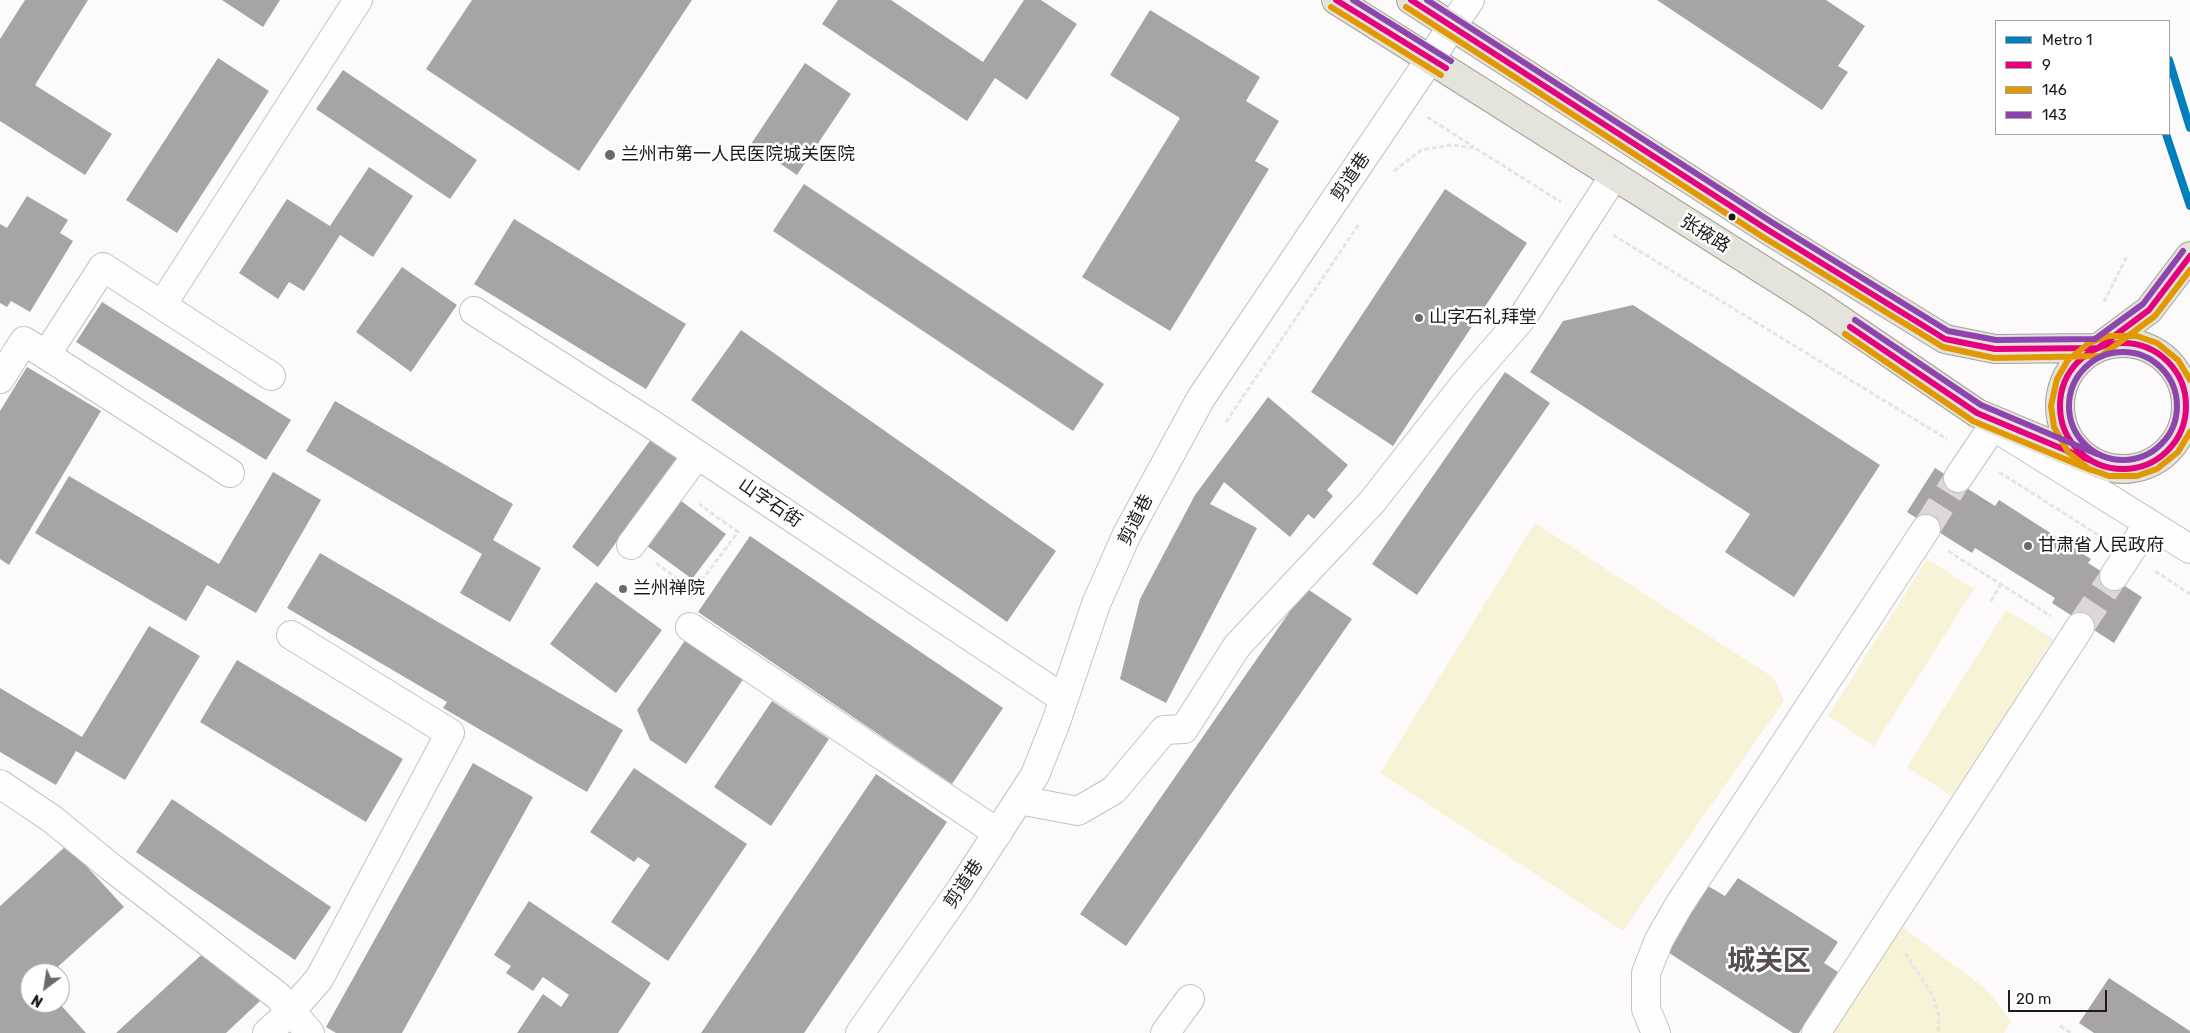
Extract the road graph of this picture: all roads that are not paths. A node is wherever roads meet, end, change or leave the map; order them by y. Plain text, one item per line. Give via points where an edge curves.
1 (358, 0) edge
2 (1336, 0) edge
3 (1411, 0) edge
4 (1470, 0) edge
5 (1452, 27) junction
6 (1432, 58) junction
7 (1614, 176) junction
8 (2190, 256) edge
9 (162, 305) junction
10 (474, 311) dead end
11 (2098, 348) junction
12 (46, 356) junction
13 (270, 376) dead end
14 (0, 379) edge
15 (2188, 398) edge
16 (1985, 420) junction
17 (697, 455) junction
18 (2094, 462) junction
19 (230, 473) dead end
20 (1958, 478) tunnel mouth
21 (2148, 524) junction
22 (1924, 531) tunnel mouth
23 (631, 545) road end
24 (2183, 545) edge
25 (2121, 565) tunnel mouth
26 (690, 627) dead end
27 (2078, 629) tunnel mouth
28 (291, 635) dead end
29 (1064, 698) junction
30 (0, 784) edge
31 (1019, 800) junction
32 (998, 833) junction
33 (1190, 999) dead end
34 (291, 1011) junction
35 (267, 1033) edge
36 (310, 1033) edge
37 (860, 1033) edge
38 (1166, 1033) edge
39 (1656, 1033) edge
40 (1816, 1033) edge

1 - 9 street
2 - 6 main road, 张掖路
3 - 5 main road
4 - 5 street, 剪道巷
5 - 6 street, 剪道巷
5 - 11 main road via 1768,230 1945,339 1995,349
6 - 7 main road, 张掖路
6 - 29 street, 剪道巷 via 1201,398 1127,534 1096,604
7 - 16 main road, 张掖路 via 1817,304
7 - 31 street via 1522,318 1463,386 1372,502 1237,646 1184,729 1164,730 1114,790 1078,811
8 - 11 main road via 2149,310
9 - 12 street via 104,267
9 - 13 street
10 - 17 street, 山字石街
11 - 15 main road via 2116,343 2152,350 2179,375
11 - 18 main road via 2081,359 2068,375 2061,394 2060,414 2066,434 2078,450
12 - 14 street via 24,341
12 - 19 street
15 - 18 main road via 2182,430 2174,445 2153,462 2128,470
16 - 18 main road, 张掖路
16 - 20 street via 1974,456
16 - 21 street
17 - 23 street
17 - 29 street, 山字石街
18 - 24 street via 2123,495
21 - 24 street
21 - 25 street
22 - 39 street via 1659,940 1646,973 1646,1008
26 - 32 street
27 - 40 street
28 - 34 street via 450,733 319,979
29 - 31 street, 剪道巷 via 1035,775
30 - 34 street via 52,819 278,996
31 - 32 street, 剪道巷
32 - 37 street, 剪道巷
33 - 38 street
34 - 35 street
34 - 36 street

